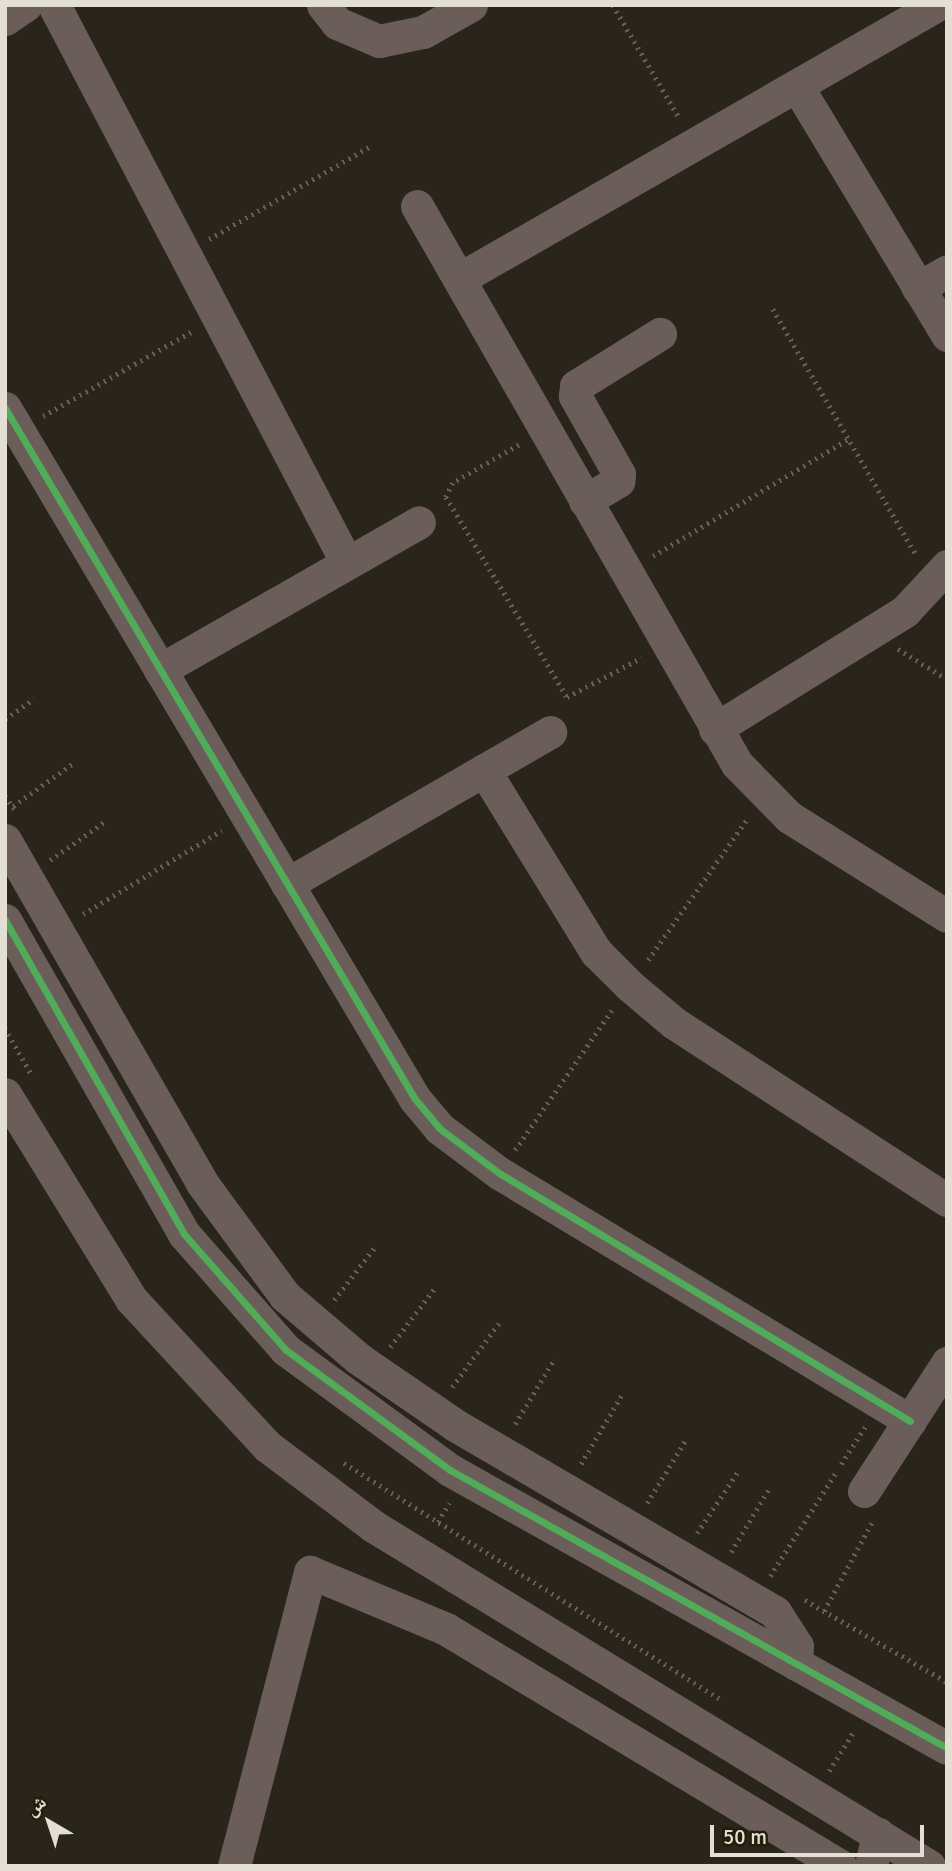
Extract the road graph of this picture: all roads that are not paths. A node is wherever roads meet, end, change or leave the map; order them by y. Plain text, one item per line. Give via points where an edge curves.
1 (26, 5) edge
2 (54, 5) edge
3 (323, 5) edge
4 (471, 5) edge
5 (937, 5) edge
6 (5, 19) edge
7 (796, 86) junction
8 (417, 206) dead end
9 (947, 271) edge
10 (459, 279) junction
11 (918, 288) junction
12 (660, 334) dead end
13 (947, 335) edge
14 (12, 419) edge
15 (585, 501) junction
16 (419, 522) dead end
17 (347, 563) junction
18 (941, 575) edge
19 (160, 670) junction
20 (715, 729) junction
21 (550, 732) dead end
22 (484, 770) junction
23 (13, 828) edge
24 (287, 884) junction
25 (947, 916) edge
26 (5, 920) edge
27 (5, 1094) edge
28 (947, 1200) edge
29 (947, 1363) edge
30 (910, 1421) junction
31 (864, 1491) road end
32 (796, 1664) junction
33 (947, 1748) edge
34 (874, 1850) edge
35 (234, 1866) edge
36 (840, 1866) edge
37 (929, 1866) edge

1 - 6 street
2 - 17 street
3 - 4 street via 347,29 379,41 423,33
5 - 7 street
7 - 10 street
7 - 11 street
8 - 10 street
9 - 11 street
10 - 15 street
11 - 13 street
12 - 15 street via 576,386 575,396 619,474 618,481
14 - 19 street
15 - 20 street
16 - 17 street
17 - 19 street
18 - 20 street via 870,632
19 - 24 street
20 - 25 street via 764,795 816,836
21 - 22 street
22 - 24 street
22 - 28 street via 596,951 630,986 674,1023
23 - 32 street via 202,1183 251,1253 382,1357 444,1398 765,1584 792,1633
24 - 30 street via 415,1099 439,1128 499,1173
26 - 32 street via 157,1191 223,1285 337,1393 464,1478
27 - 34 street via 93,1245 173,1351 267,1446 418,1554 814,1796
29 - 30 street
30 - 31 street
32 - 33 street
34 - 37 street
35 - 36 street via 310,1572 446,1629

